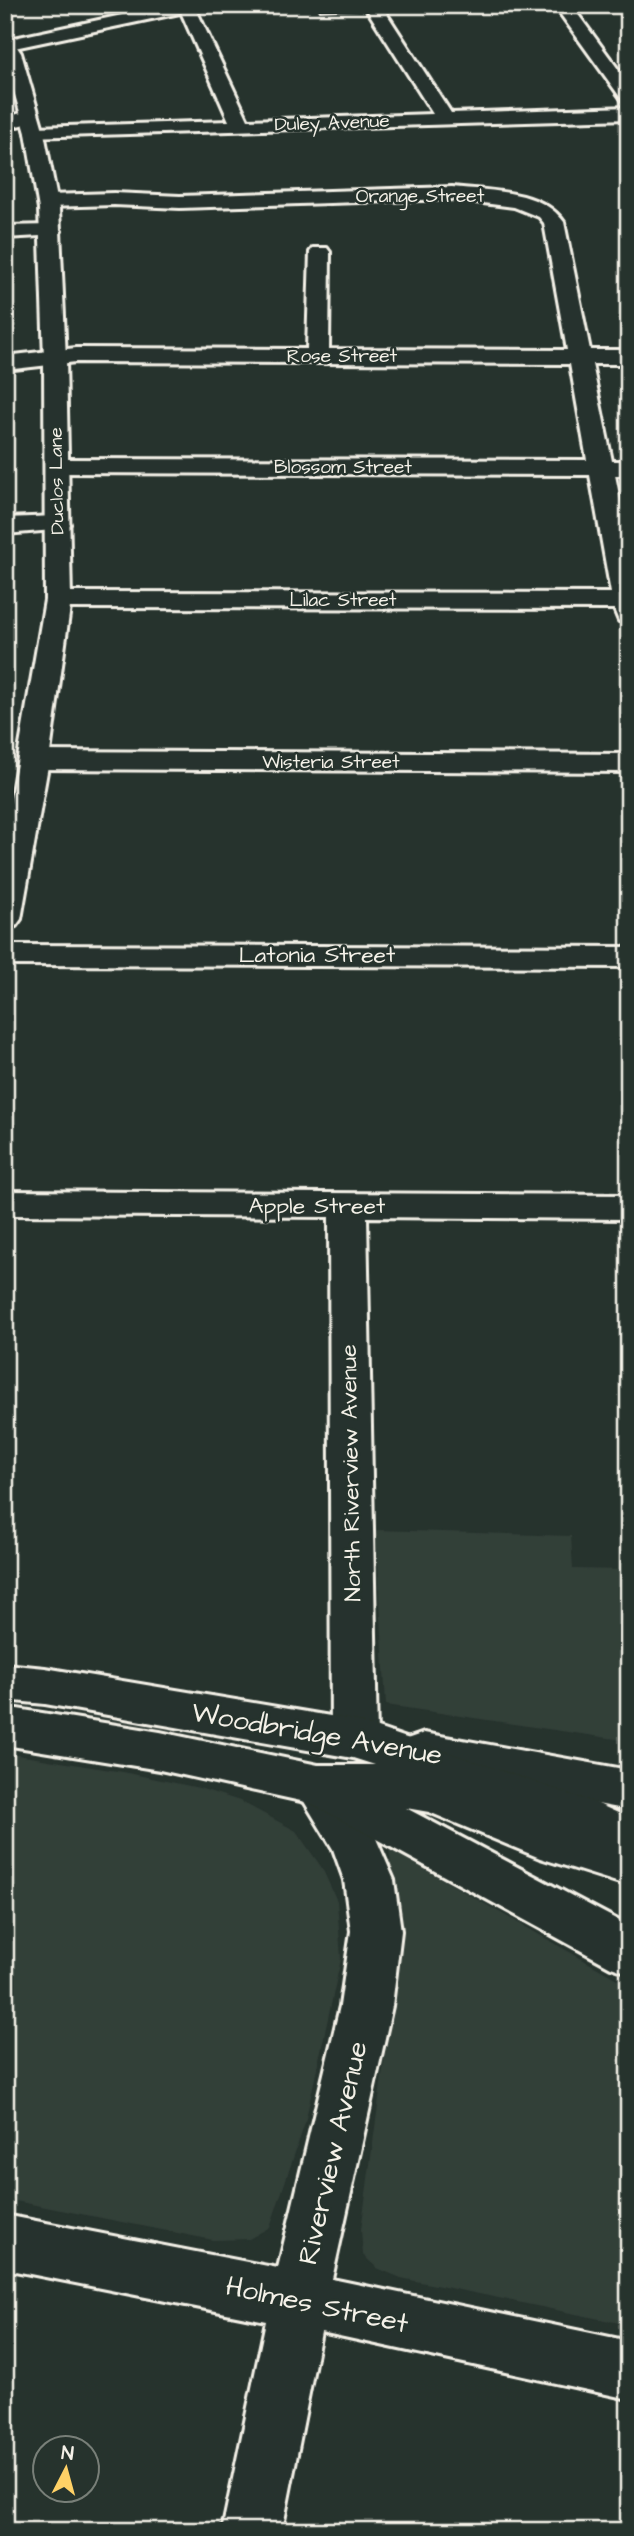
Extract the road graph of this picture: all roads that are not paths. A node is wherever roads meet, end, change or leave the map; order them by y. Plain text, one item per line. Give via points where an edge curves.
1 (372, 5) edge
2 (562, 5) edge
3 (189, 6) edge
4 (6, 44) edge
5 (622, 77) edge
6 (629, 97) edge
7 (629, 113) edge
8 (445, 119) junction
9 (5, 123) edge
10 (32, 125) junction
11 (241, 126) junction
12 (48, 201) junction
13 (51, 230) junction
14 (5, 232) edge
15 (320, 253) dead end
16 (318, 355) junction
17 (581, 357) junction
18 (629, 357) edge
19 (55, 359) junction
20 (5, 363) edge
21 (57, 466) junction
22 (601, 468) junction
23 (629, 468) edge
24 (57, 524) junction
25 (5, 526) edge
26 (58, 600) junction
27 (628, 605) edge
28 (34, 760) junction
29 (629, 764) edge
30 (7, 899) edge
31 (5, 954) edge
32 (629, 957) edge
33 (5, 1203) edge
34 (348, 1207) junction
35 (629, 1207) edge
36 (5, 1682) edge
37 (5, 1726) edge
38 (354, 1740) junction
39 (318, 1785) junction
40 (629, 1790) edge
41 (629, 1841) edge
42 (629, 1865) edge
43 (629, 1951) edge
44 (5, 2242) edge
45 (299, 2300) junction
46 (629, 2370) edge
47 (252, 2531) edge

1 - 8 street
2 - 5 street
3 - 4 street
3 - 11 street
4 - 10 street, Duclos Lane
5 - 6 street
7 - 8 street, Duley Avenue
8 - 11 street, Duley Avenue
9 - 10 street, Duley Avenue
10 - 11 street, Duley Avenue
10 - 12 street, Duclos Lane
12 - 13 street, Duclos Lane
12 - 17 street, Orange Street via 180,202 452,193 518,201 546,213 554,222
13 - 14 street
13 - 19 street, Duclos Lane
15 - 16 street
16 - 17 street, Rose Street
16 - 19 street, Rose Street via 76,355
17 - 18 street, Rose Street
17 - 22 street, Orange Street
19 - 20 street, Rose Street
19 - 21 street, Duclos Lane
21 - 22 street, Blossom Street
21 - 24 street, Duclos Lane
22 - 23 street, Blossom Street
22 - 27 street, Orange Street
24 - 25 street
24 - 26 street, Duclos Lane
26 - 27 street, Lilac Street
26 - 28 street, Duclos Lane
28 - 29 street, Wisteria Street
28 - 30 street, Duclos Lane
31 - 32 street, Latonia Street
33 - 34 street, Apple Street
34 - 35 street, Apple Street
34 - 38 street, North Riverview Avenue
36 - 38 street, Woodbridge Avenue
37 - 39 street, Woodbridge Avenue via 160,1751
38 - 40 street, Woodbridge Avenue
38 - 41 street via 579,1817
39 - 42 street via 385,1785 434,1793 557,1844
39 - 43 street
39 - 45 street, Riverview Avenue via 354,1842 369,1880 376,1931 366,2006
44 - 45 street, Holmes Street
45 - 46 street, Holmes Street
45 - 47 street, Riverview Avenue

